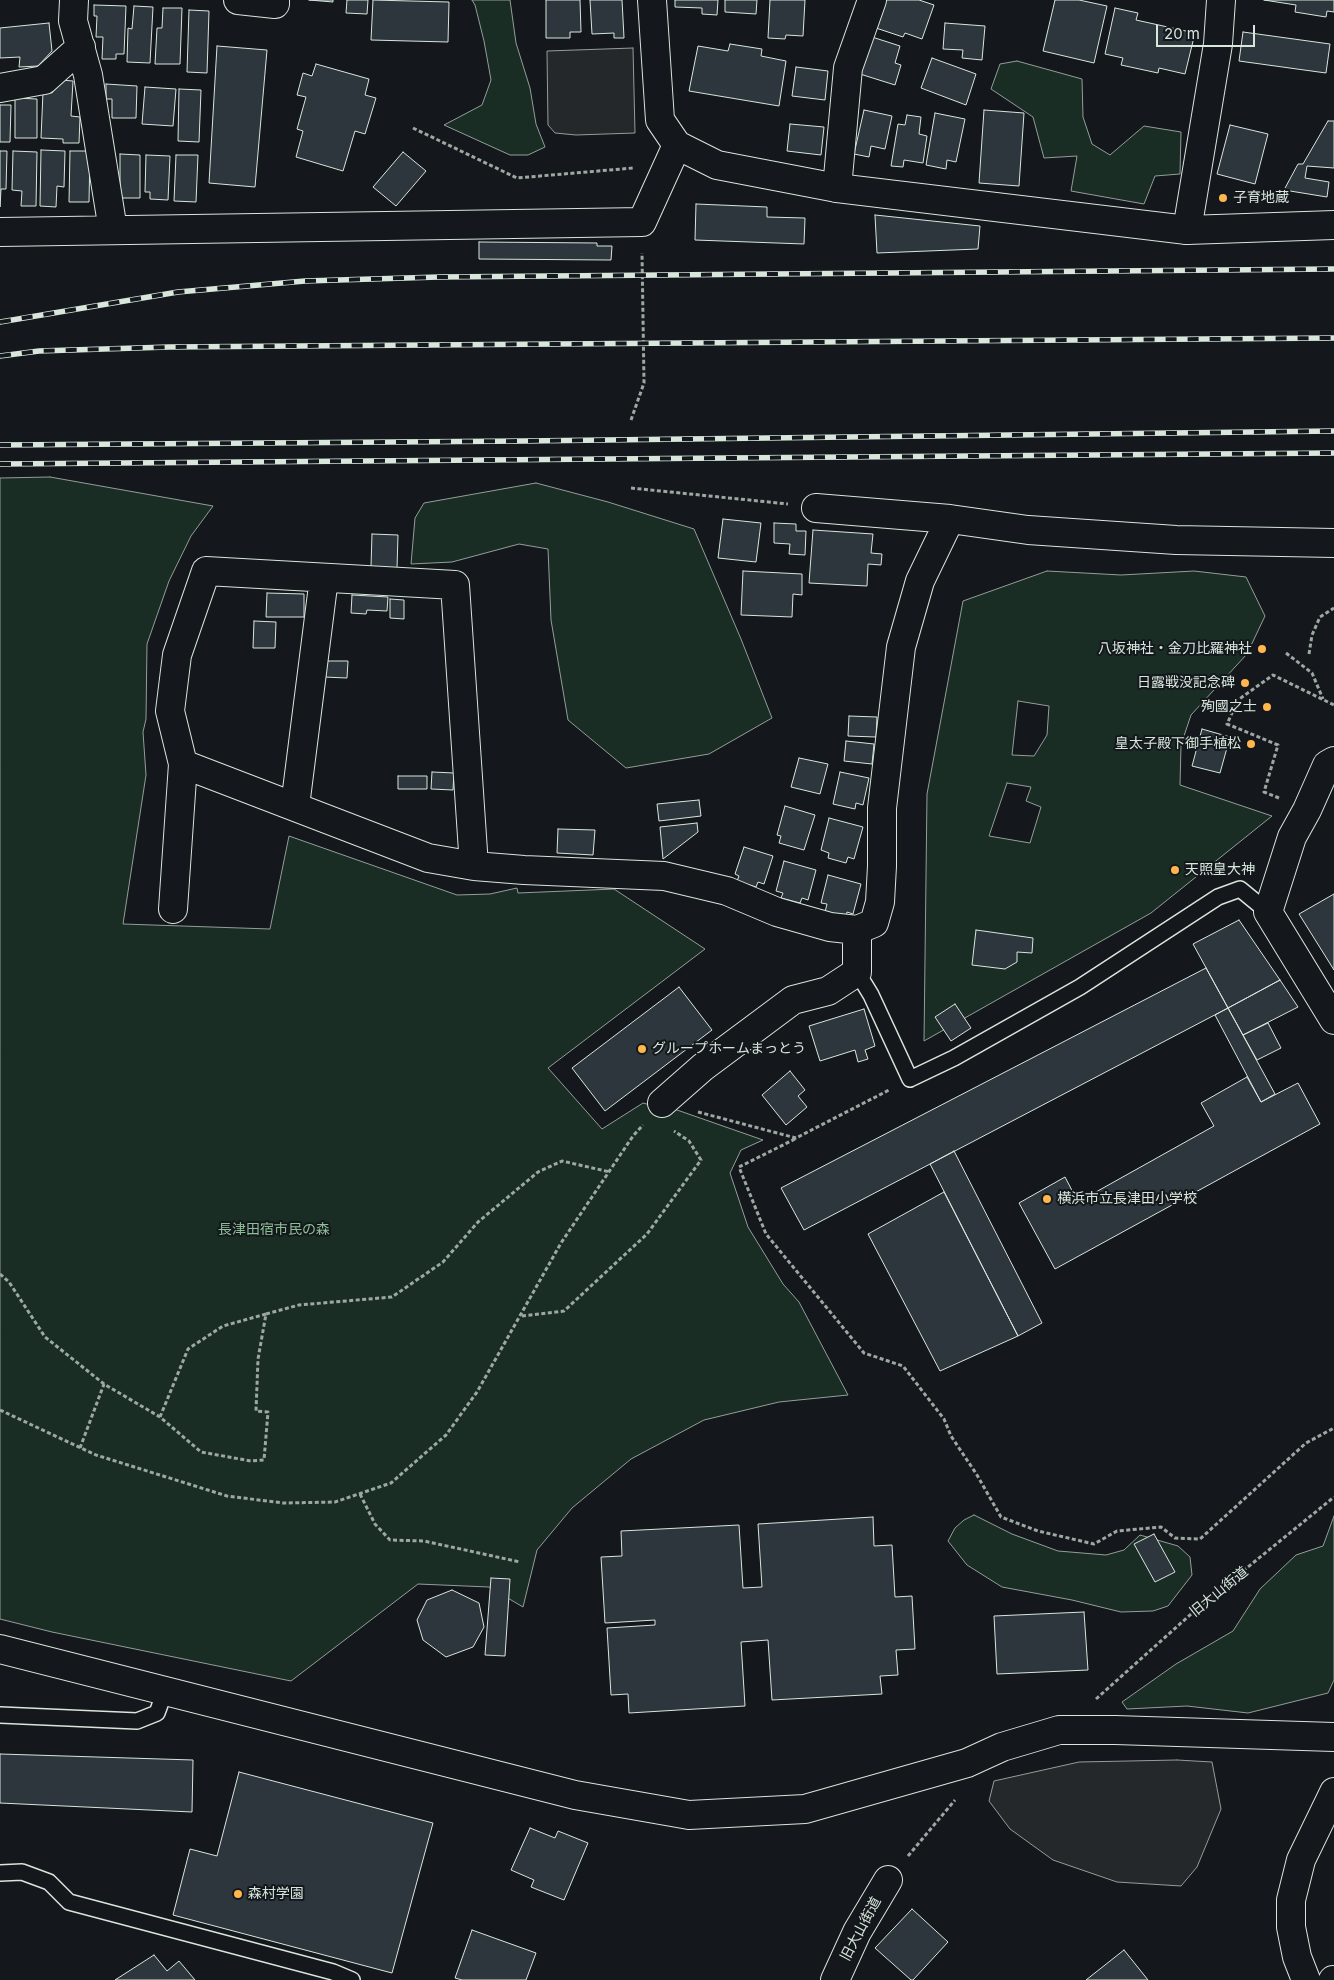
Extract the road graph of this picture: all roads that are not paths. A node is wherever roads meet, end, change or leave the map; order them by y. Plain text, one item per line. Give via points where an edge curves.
1 (74, 0) edge
2 (238, 0) edge
3 (275, 0) edge
4 (652, 0) edge
5 (872, 0) edge
6 (1221, 0) edge
7 (81, 47) junction
8 (0, 88) edge
9 (673, 155) junction
10 (837, 188) junction
11 (1334, 225) edge
12 (113, 230) junction
13 (1187, 230) junction
14 (0, 232) edge
15 (816, 508) road end
16 (950, 519) junction
17 (1334, 543) edge
18 (324, 578) junction
19 (1334, 761) edge
20 (183, 764) junction
21 (295, 806) junction
22 (474, 866) junction
23 (173, 909) dead end
24 (1268, 912) junction
25 (857, 930) junction
26 (857, 972) junction
27 (1334, 1020) edge
28 (656, 1110) road end
29 (0, 1650) edge
30 (165, 1691) junction
31 (0, 1715) edge
32 (1334, 1737) edge
33 (1334, 1792) edge
34 (0, 1873) edge
35 (888, 1880) road end
36 (336, 1976) edge
37 (352, 1980) edge
38 (835, 1980) edge
39 (1306, 1980) edge

1 - 7 street via 73,21
2 - 3 street via 275,4
4 - 9 street via 660,120
5 - 10 street via 848,68
6 - 13 street via 1218,44
7 - 8 street via 44,80
7 - 12 street
9 - 10 street
9 - 12 street via 642,222
10 - 13 street
11 - 13 street
12 - 14 street
15 - 16 street
16 - 17 street via 1028,530 1176,540
16 - 25 street via 920,581 901,647 882,808 880,902 874,923
18 - 20 street via 206,570 177,655 170,712
18 - 21 street
18 - 22 street via 455,585
19 - 24 street via 1327,765 1292,837
20 - 21 street
20 - 23 street
21 - 22 street via 428,858
22 - 25 street via 664,876 727,891 776,912 830,927
24 - 26 lane via 1240,889 1218,897 1080,987 910,1079
24 - 27 street
25 - 26 street
26 - 28 street via 828,991 793,1000 703,1067
29 - 30 street
30 - 31 lane via 157,1713 137,1721
30 - 32 street via 574,1795 689,1816 805,1808 967,1763 1002,1746 1059,1730
33 - 39 street via 1300,1860 1291,1900 1291,1928
34 - 36 lane via 22,1872 49,1882 69,1902
35 - 38 street, 旧大山街道 via 857,1932
36 - 37 lane

